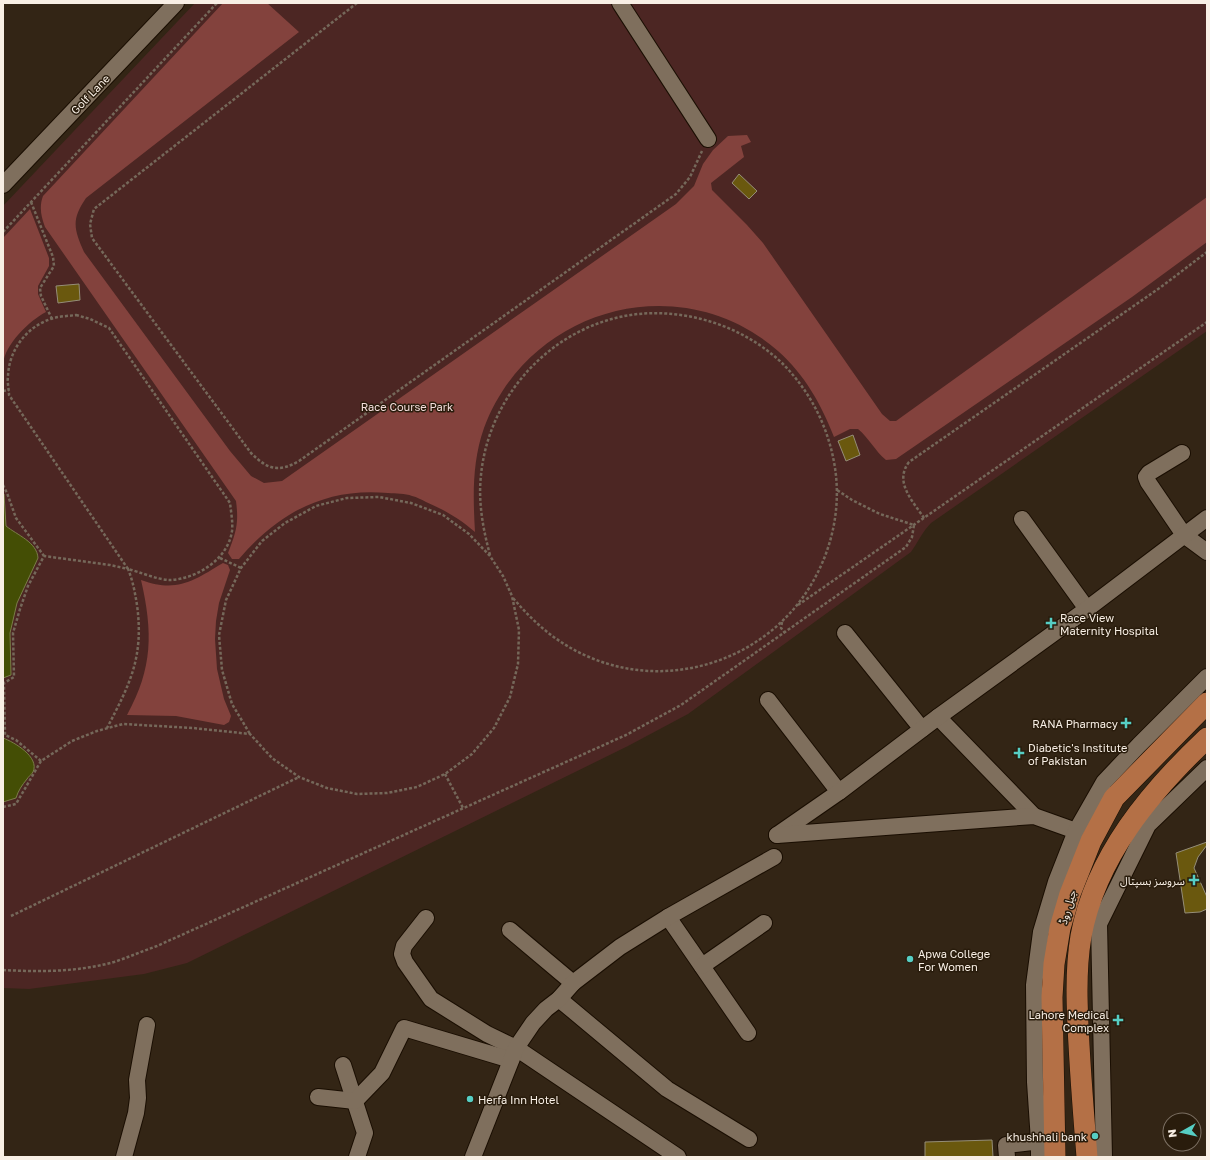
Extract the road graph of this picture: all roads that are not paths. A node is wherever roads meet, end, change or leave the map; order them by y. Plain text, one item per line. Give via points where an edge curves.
1 (176, 3) edge
2 (620, 3) edge
3 (708, 139) road end
4 (3, 185) edge
5 (1182, 453) dead end
6 (1207, 518) edge
7 (1022, 519) dead end
8 (1184, 535) junction
9 (1207, 552) edge
10 (1087, 609) junction
11 (845, 633) dead end
12 (1207, 677) edge
13 (768, 700) dead end
14 (1207, 703) edge
15 (938, 717) junction
16 (922, 729) junction
17 (1207, 738) edge
18 (1207, 768) edge
19 (839, 792) junction
20 (1034, 816) junction
21 (1076, 831) junction
22 (774, 857) dead end
23 (668, 917) junction
24 (426, 918) dead end
25 (764, 923) dead end
26 (510, 930) dead end
27 (702, 966) junction
28 (573, 984) junction
29 (559, 999) junction
30 (147, 1025) dead end
31 (748, 1033) dead end
32 (513, 1054) junction
33 (343, 1065) dead end
34 (318, 1097) dead end
35 (355, 1101) junction
36 (750, 1139) dead end
37 (1050, 1146) edge
38 (124, 1157) edge
39 (357, 1157) edge
40 (473, 1157) edge
41 (678, 1157) edge
42 (1007, 1157) edge
43 (1039, 1157) edge
44 (1087, 1157) edge
45 (1104, 1157) edge

1 - 4 street, Golf Lane
2 - 3 street
5 - 8 street via 1148,473 1146,477
6 - 8 street
7 - 10 street
8 - 9 street
8 - 10 street
10 - 15 street
11 - 16 street
12 - 21 street via 1104,782
13 - 19 street
14 - 37 main road, جیل روڈ via 1114,798 1090,841 1070,894 1060,928 1054,970
15 - 16 street
15 - 20 street
16 - 19 street
17 - 44 main road, جیل روڈ via 1179,764 1136,816 1113,850 1093,893 1081,936 1076,992
18 - 45 street via 1148,825 1099,924
19 - 20 street via 777,835
20 - 21 street
21 - 37 street via 1056,882 1041,932 1034,985 1035,1082
22 - 23 street
23 - 27 street
23 - 28 street via 620,947
24 - 32 street via 404,946 402,954 405,962 431,999 487,1034
25 - 27 street
26 - 28 street
27 - 31 street
28 - 29 street
29 - 32 street via 533,1023
29 - 36 street via 667,1089
30 - 38 street via 137,1080 136,1113
32 - 35 street via 404,1028 382,1073
32 - 40 street
32 - 41 street
33 - 35 street
34 - 35 street
35 - 39 street via 365,1133
37 - 42 street via 1006,1144
37 - 43 street

